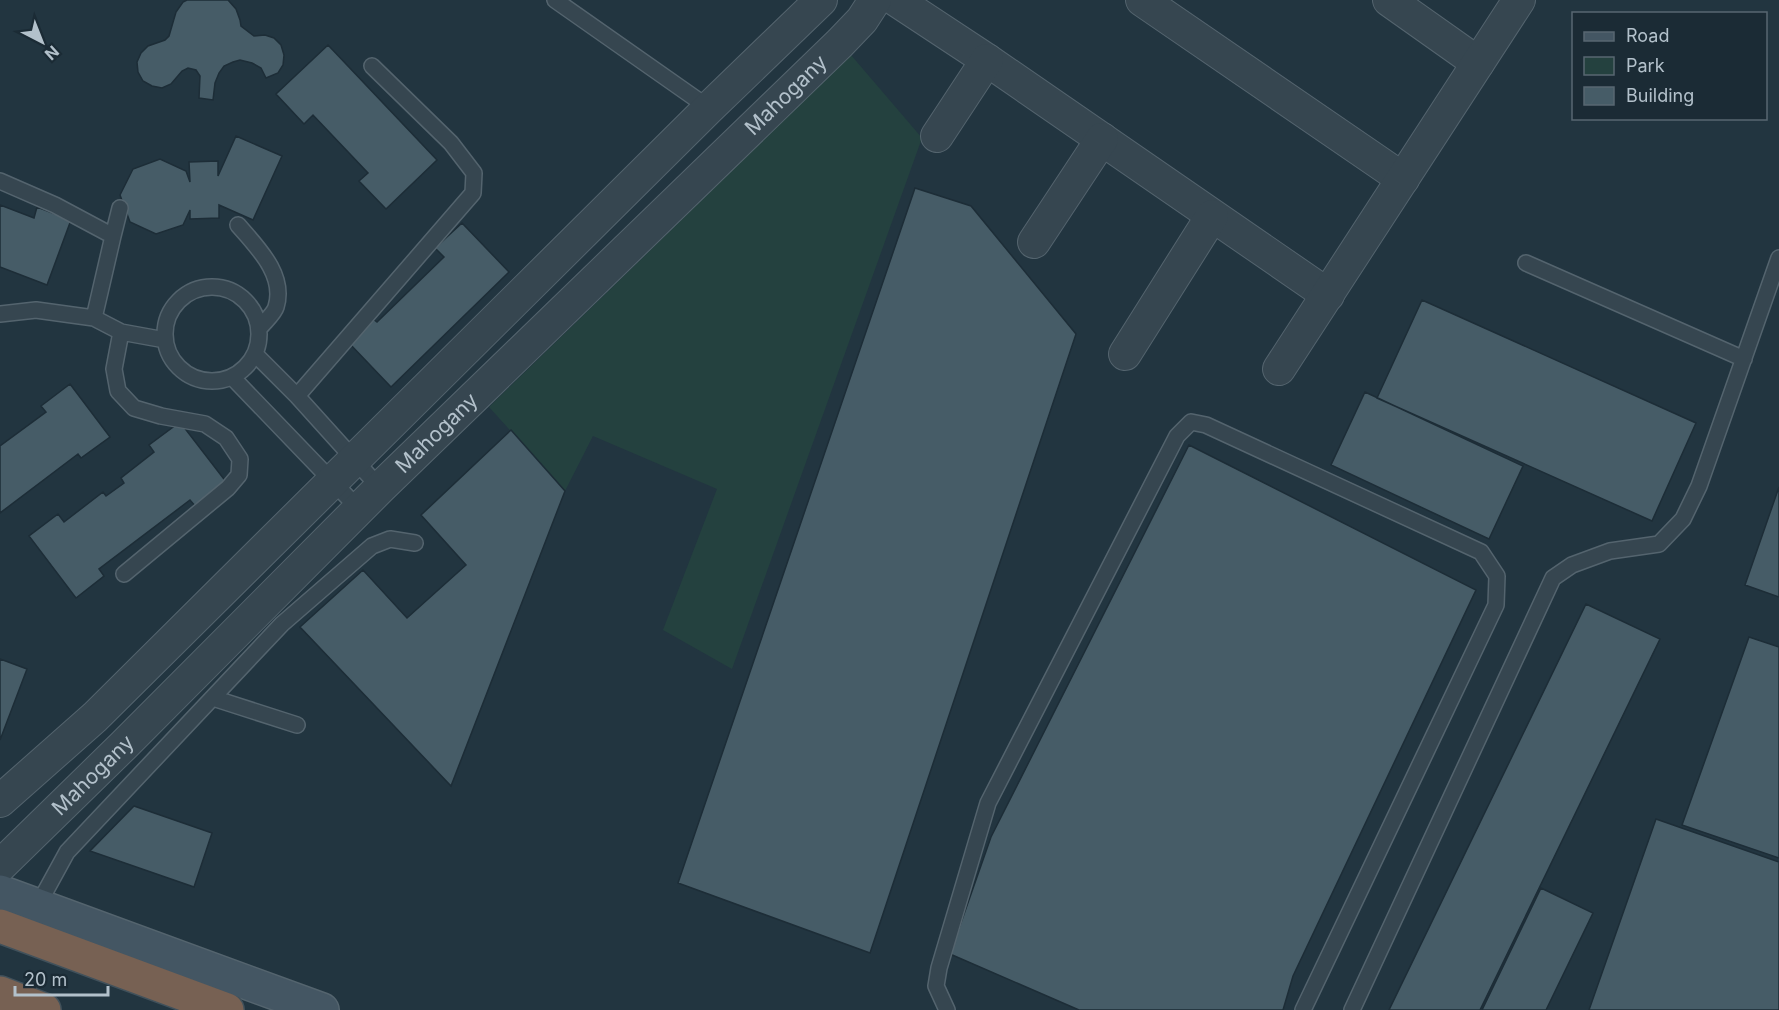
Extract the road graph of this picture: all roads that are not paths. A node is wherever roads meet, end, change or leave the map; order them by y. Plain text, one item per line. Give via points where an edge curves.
1 (555, 0) edge
2 (821, 0) edge
3 (875, 0) edge
4 (896, 0) edge
5 (1142, 0) edge
6 (1389, 0) edge
7 (1519, 0) edge
8 (759, 60) junction
9 (987, 60) junction
10 (1478, 63) junction
11 (372, 66) dead end
12 (789, 91) junction
13 (709, 108) junction
14 (937, 136) dead end
15 (1102, 139) junction
16 (1403, 179) junction
17 (0, 181) edge
18 (120, 208) dead end
19 (1212, 216) junction
20 (238, 225) dead end
21 (113, 236) junction
22 (1034, 242) dead end
23 (1779, 258) edge
24 (1526, 263) dead end
25 (1329, 295) junction
26 (0, 314) edge
27 (94, 318) junction
28 (259, 329) junction
29 (121, 332) junction
30 (165, 340) junction
31 (255, 354) junction
32 (1125, 354) dead end
33 (1744, 359) junction
34 (1279, 369) dead end
35 (232, 377) junction
36 (297, 396) junction
37 (343, 470) junction
38 (369, 499) junction
39 (415, 543) dead end
40 (124, 574) dead end
41 (213, 698) junction
42 (297, 725) dead end
43 (78, 733) junction
44 (107, 763) junction
45 (0, 801) edge
46 (0, 866) edge
47 (0, 892) edge
48 (38, 905) junction
49 (0, 926) edge
50 (0, 946) edge
51 (0, 993) edge
52 (0, 1007) edge
53 (7, 1010) edge
54 (44, 1010) edge
55 (174, 1010) edge
56 (227, 1010) edge
57 (322, 1010) edge
58 (947, 1010) edge
59 (1303, 1010) edge
60 (1352, 1010) edge

1 - 13 lane
2 - 8 street, Mahogany
3 - 12 street, Mahogany via 862,20
4 - 9 street
5 - 16 street
6 - 10 street
7 - 10 street
8 - 12 street
8 - 13 street, Mahogany
9 - 14 street
9 - 15 street
10 - 16 street
11 - 36 lane via 451,143 474,173 473,194
12 - 38 street, Mahogany
13 - 37 street, Mahogany
15 - 19 street
15 - 22 street
16 - 25 street
17 - 21 lane
18 - 21 lane
19 - 25 street
19 - 32 street
20 - 28 lane via 265,257 278,285 276,308
21 - 27 lane
23 - 33 lane
24 - 33 lane
25 - 34 street
26 - 27 lane via 36,310
27 - 29 lane
28 - 30 lane via 247,302 221,288 206,288 192,292 171,311
28 - 31 lane
29 - 30 lane
29 - 40 lane via 114,369 118,391 134,408 205,424 226,438 240,459 239,475 228,488
30 - 35 lane via 177,367 189,376 203,381
31 - 35 lane
31 - 36 lane
33 - 60 lane via 1699,486 1683,519 1659,544 1610,551 1572,565 1553,578
35 - 37 lane
36 - 37 lane
37 - 38 lane
37 - 38 lane
37 - 43 street, Mahogany
38 - 44 street, Mahogany
39 - 41 lane via 390,538 372,546 282,624
41 - 42 lane
41 - 48 lane via 67,852
43 - 44 street
43 - 45 street, Mahogany
44 - 46 street, Mahogany
47 - 48 main road
48 - 57 main road
49 - 56 highway
50 - 55 highway
51 - 54 highway
52 - 53 highway
58 - 59 lane via 936,986 939,968 988,803 1177,436 1191,422 1206,425 1481,552 1497,576 1496,605

